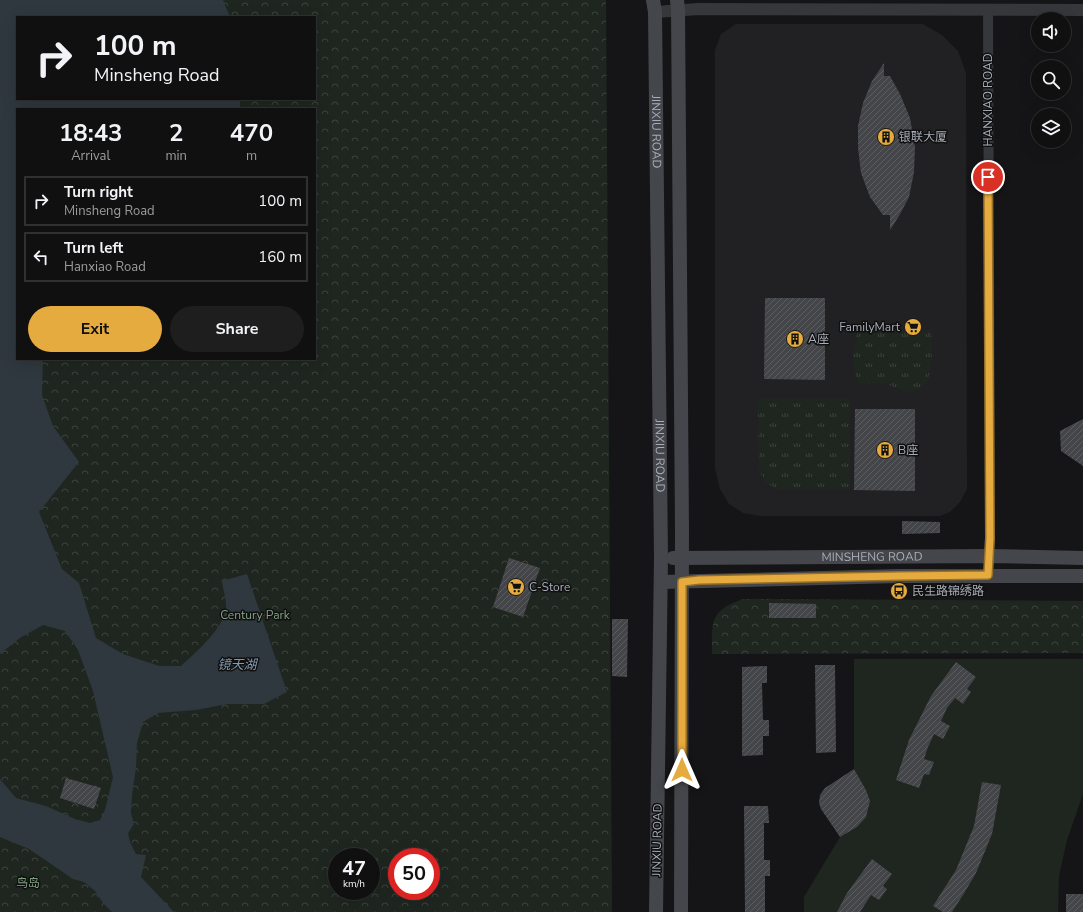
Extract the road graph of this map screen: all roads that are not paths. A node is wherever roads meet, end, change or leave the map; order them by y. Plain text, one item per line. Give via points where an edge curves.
1 (677, 5) edge
2 (654, 6) edge
3 (988, 10) junction
4 (1083, 10) edge
5 (989, 556) junction
6 (661, 558) junction
7 (682, 558) junction
8 (1083, 558) edge
9 (988, 575) junction
10 (1083, 576) edge
11 (661, 582) junction
12 (682, 582) junction
13 (656, 912) edge
14 (681, 912) edge

1 - 2 street
1 - 3 street via 699,9
1 - 7 main road, JINXIU ROAD
2 - 6 main road, JINXIU ROAD
3 - 4 street
3 - 5 street, HANXIAO ROAD
5 - 7 main road, MINSHENG ROAD
5 - 8 main road, MINSHENG ROAD
5 - 9 street, HANXIAO ROAD
6 - 7 main road, MINSHENG ROAD
6 - 11 main road, JINXIU ROAD
7 - 12 main road, JINXIU ROAD
9 - 10 main road, MINSHENG ROAD
9 - 12 main road, MINSHENG ROAD
11 - 12 main road, MINSHENG ROAD
11 - 13 main road, JINXIU ROAD
12 - 14 main road, JINXIU ROAD

